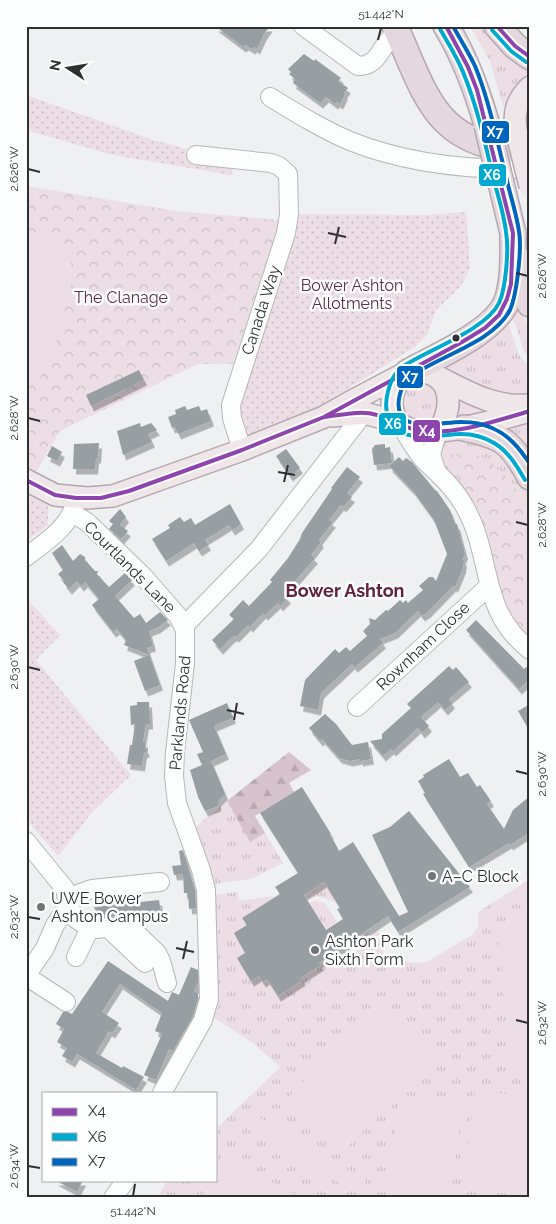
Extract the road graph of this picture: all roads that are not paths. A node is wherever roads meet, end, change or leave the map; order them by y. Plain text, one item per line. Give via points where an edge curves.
1 (303, 26) edge
2 (446, 26) edge
3 (460, 26) edge
4 (497, 26) edge
5 (501, 26) edge
6 (397, 30) edge
7 (530, 45) edge
8 (530, 57) edge
9 (530, 87) edge
10 (270, 97) dead end
11 (501, 133) edge
12 (196, 155) dead end
13 (452, 166) junction
14 (530, 169) edge
15 (530, 186) edge
16 (522, 238) edge
17 (530, 304) edge
18 (407, 372) junction
19 (438, 377) junction
20 (530, 405) edge
21 (530, 411) edge
22 (364, 413) junction
23 (324, 417) junction
24 (400, 423) junction
25 (464, 428) junction
26 (438, 431) junction
27 (242, 450) junction
28 (436, 470) junction
29 (530, 477) edge
30 (26, 480) edge
31 (74, 505) junction
32 (26, 557) edge
33 (489, 586) junction
34 (184, 626) junction
35 (530, 650) edge
36 (357, 707) dead end
37 (26, 841) edge
38 (160, 882) dead end
39 (68, 905) junction
40 (90, 928) junction
41 (108, 928) junction
42 (76, 957) dead end
43 (145, 963) dead end
44 (26, 976) edge
45 (167, 983) dead end
46 (66, 1002) dead end
47 (163, 1092) edge
48 (125, 1182) edge
49 (113, 1198) edge

1 - 6 street via 358,66 372,62
2 - 11 highway
3 - 11 highway via 481,62
4 - 8 highway
5 - 7 highway
6 - 11 highway via 427,98 446,123 458,133
9 - 11 main road via 520,97 515,122
10 - 13 street via 350,141 394,155
11 - 13 street via 466,152
11 - 15 main road, bridge
11 - 16 highway
12 - 27 street, Canada Way via 258,161 279,166 288,174 286,233 231,404
13 - 14 street
16 - 17 highway
16 - 18 highway via 508,299 499,315 485,328
18 - 19 main road via 427,372
18 - 23 main road
18 - 24 main road via 396,387 392,401 394,416
19 - 20 main road via 500,404
19 - 26 main road via 449,402 444,423
21 - 25 main road
22 - 23 main road
22 - 24 main road
22 - 34 street via 259,549
23 - 27 main road
24 - 26 main road via 419,431
24 - 28 street via 426,462
25 - 26 main road
25 - 29 highway via 502,440 515,452
26 - 28 street via 431,454
27 - 31 main road via 113,496
28 - 33 street via 457,493 469,513
30 - 31 main road
31 - 32 street via 55,534
31 - 34 street, Courtlands Lane via 87,522 132,564
33 - 35 street via 508,626
33 - 36 street, Rownham Close
34 - 47 street, Parklands Road via 185,664 174,776 178,804 206,890 209,999 204,1020
37 - 39 street via 65,889
38 - 39 street via 86,891 75,895
39 - 40 street via 76,919
39 - 44 street
40 - 41 street
40 - 42 street
41 - 43 street
41 - 45 street via 125,926 133,930 157,953
44 - 46 street
48 - 49 street

